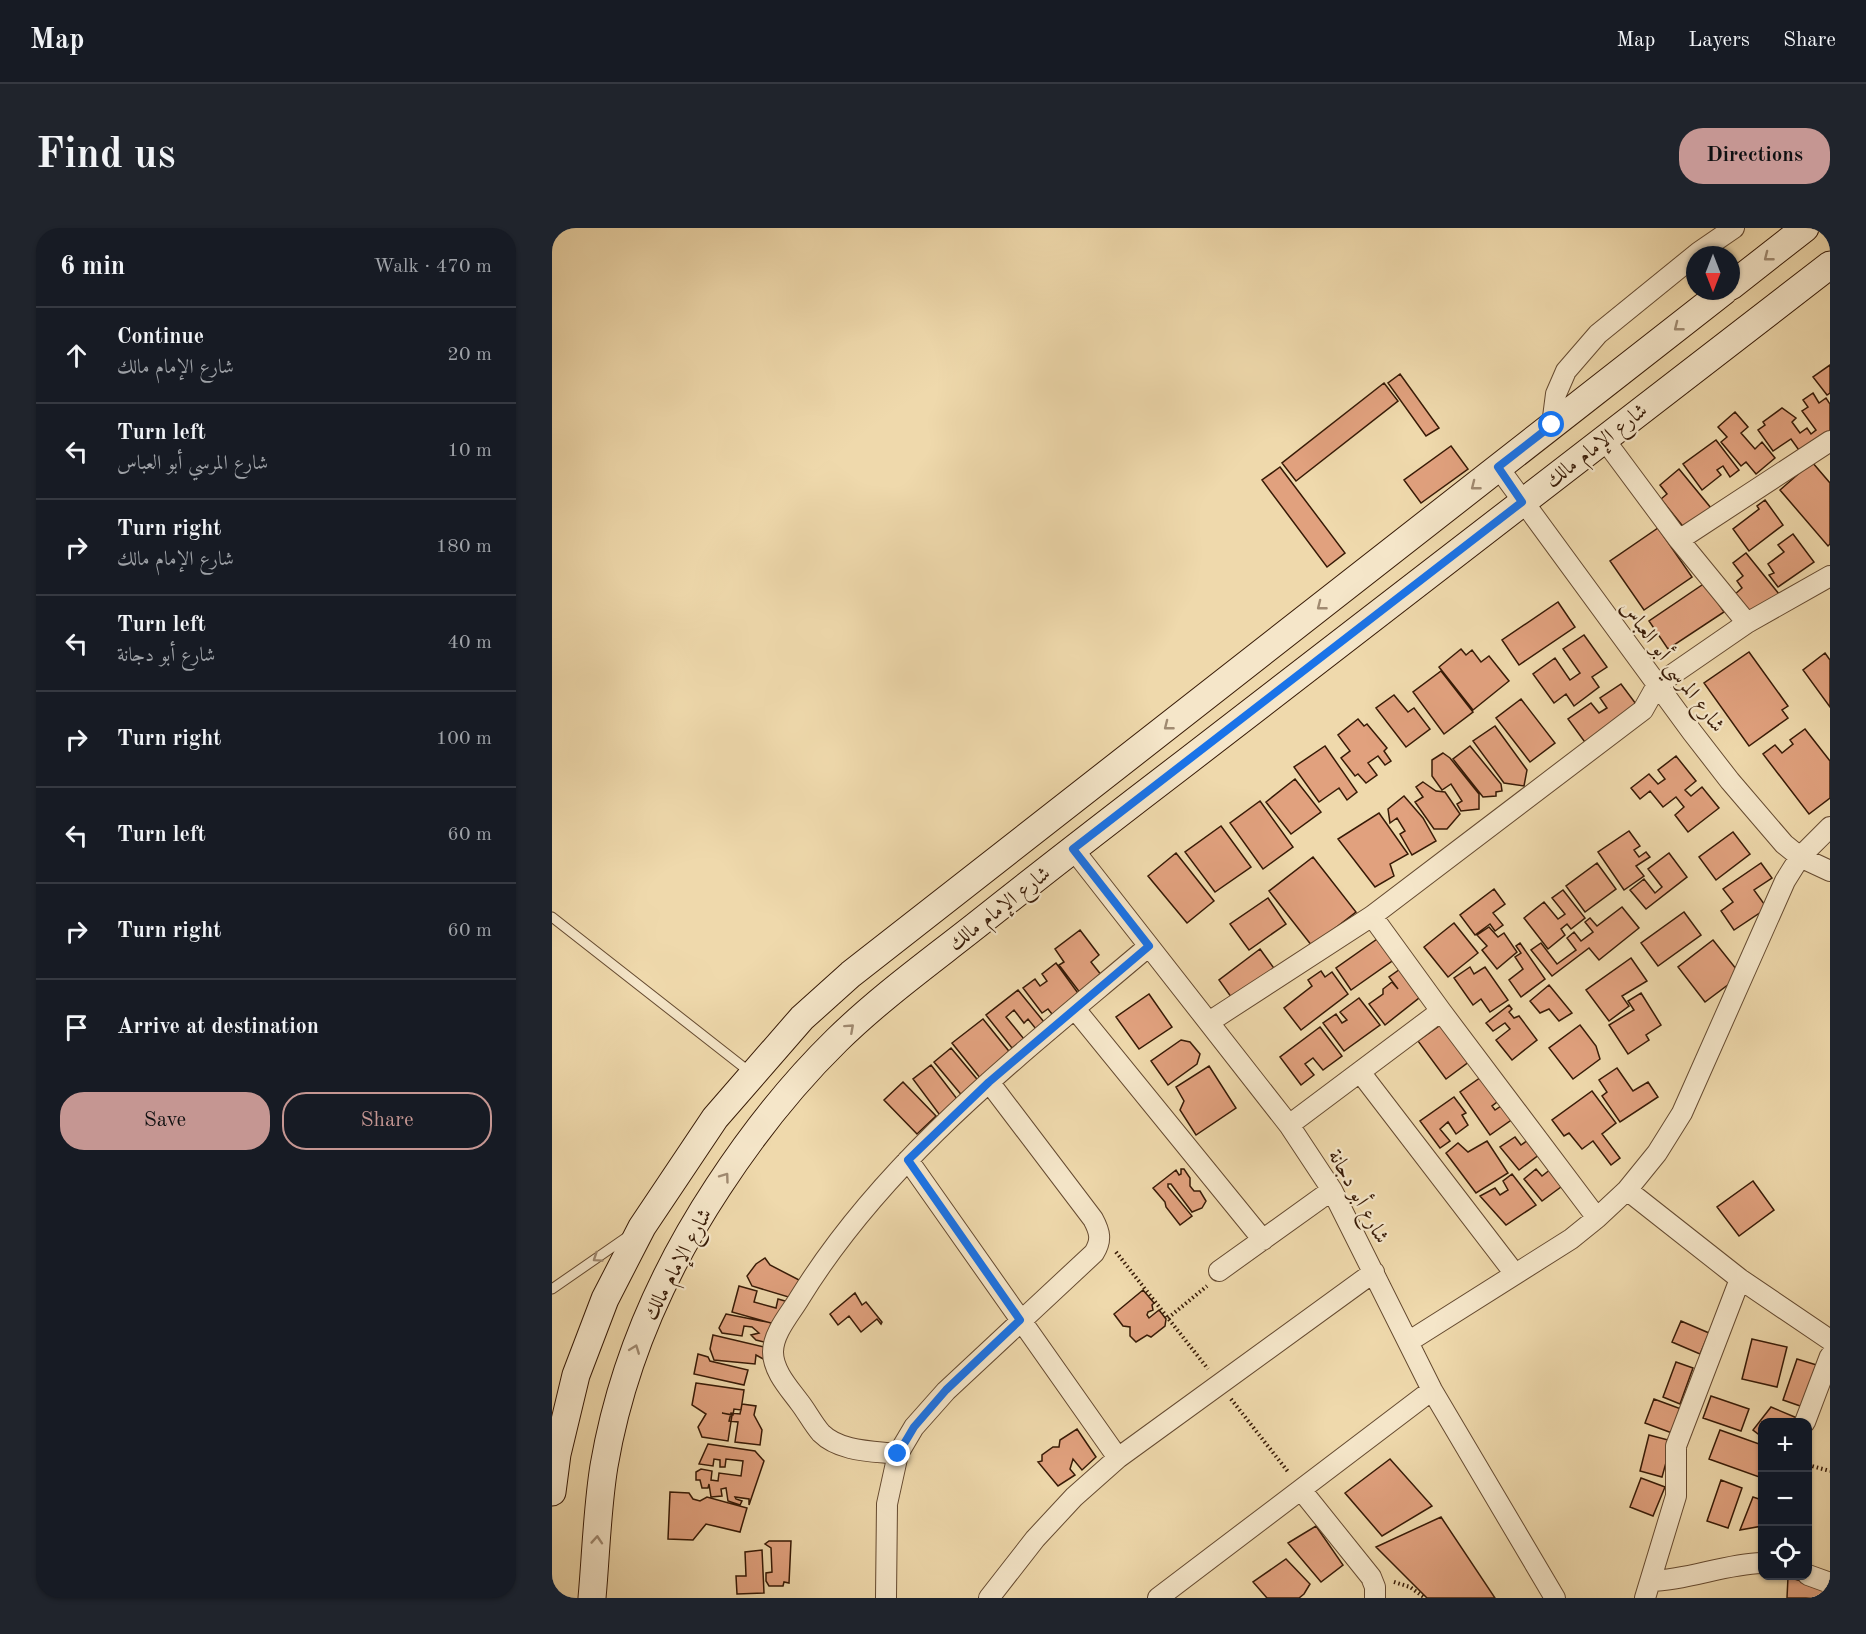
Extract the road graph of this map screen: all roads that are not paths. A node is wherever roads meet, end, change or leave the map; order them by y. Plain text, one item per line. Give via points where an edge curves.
1 (1734, 228) edge
2 (1805, 228) edge
3 (1830, 265) edge
4 (1740, 279) edge
5 (1712, 300) edge
6 (1552, 425) junction
7 (1604, 439) junction
8 (1830, 441) edge
9 (1498, 467) junction
10 (1522, 502) junction
11 (1679, 540) junction
12 (1830, 576) edge
13 (1747, 623) junction
14 (1657, 685) junction
15 (1830, 827) edge
16 (1073, 849) junction
17 (1800, 857) junction
18 (1830, 871) edge
19 (1372, 916) junction
20 (552, 917) edge
21 (1149, 946) junction
22 (1075, 1009) junction
23 (1441, 1011) junction
24 (1209, 1022) junction
25 (1360, 1072) junction
26 (753, 1075) junction
27 (989, 1082) junction
28 (1289, 1125) junction
29 (908, 1160) junction
30 (1332, 1190) junction
31 (1627, 1190) junction
32 (1597, 1218) junction
33 (642, 1227) junction
34 (1263, 1240) junction
35 (1219, 1271) road end
36 (1374, 1272) junction
37 (1515, 1274) junction
38 (1740, 1279) junction
39 (552, 1289) edge
40 (1020, 1320) junction
41 (1830, 1340) edge
42 (1408, 1342) junction
43 (1830, 1356) edge
44 (1432, 1390) junction
45 (1807, 1418) edge
46 (898, 1454) junction
47 (1118, 1458) junction
48 (1302, 1491) junction
49 (552, 1492) edge
50 (1758, 1563) edge
51 (1812, 1576) edge
52 (1830, 1582) edge
53 (1648, 1589) edge
54 (592, 1598) edge
55 (886, 1598) edge
56 (989, 1598) edge
57 (1158, 1598) edge
58 (1375, 1598) edge
59 (1555, 1598) edge

1 - 6 street via 1598,334 1566,371
2 -> 4 street
3 - 7 street, شارع الإمام مالك
5 -> 6 street, شارع الإمام مالك
6 - 9 street, شارع الإمام مالك
7 - 10 street, شارع الإمام مالك
7 - 11 street
8 - 11 street
9 - 10 street, شارع المرسي أبو العباس
9 -> 26 street, شارع الإمام مالك via 851,974 802,1018
10 - 14 street, شارع المرسي أبو العباس
10 - 16 street, شارع الإمام مالك
11 - 13 street
12 - 13 street
13 - 14 street
14 - 17 street, شارع المرسي أبو العباس via 1730,781
14 - 19 street via 1643,710
15 - 17 street
16 - 21 street, شارع أبو دجانة
54 -> 16 street, شارع الإمام مالك via 603,1470 629,1365 681,1248 718,1186 765,1122 836,1041 875,1005
17 - 18 street, شارع المرسي أبو العباس
17 - 31 street via 1785,881 1682,1113
19 - 23 street
19 - 24 street
20 - 26 lane
21 - 22 street
21 - 24 street, شارع أبو دجانة
22 - 27 street
22 - 34 street
23 - 25 street
23 - 32 street
24 - 28 street, شارع أبو دجانة
25 - 28 street
25 - 37 street
26 - 33 street, شارع الإمام مالك via 715,1118
27 - 29 street
27 - 40 street via 1099,1230 1100,1243 1094,1253
28 - 30 street, شارع أبو دجانة
29 - 40 street
29 - 46 street via 805,1290 776,1337 773,1350 781,1376 831,1441
30 - 34 street
30 - 36 street, شارع أبو دجانة
31 - 32 street
31 - 38 street
32 - 37 street
33 -> 39 lane
33 - 49 street, شارع الإمام مالك via 605,1299 576,1375
34 - 35 street
36 - 42 street, شارع أبو دجانة
36 - 47 street
37 - 42 street
38 - 41 street
38 - 53 street via 1676,1446 1676,1496
40 - 46 street via 946,1390 914,1427
40 - 47 street
42 - 44 street, شارع أبو دجانة
43 - 45 street
44 - 48 street
44 - 59 street, شارع أبو دجانة
46 - 55 street via 887,1504
47 - 56 street via 1035,1539
48 - 57 street
48 - 58 street via 1371,1577
50 - 53 street via 1738,1564
51 - 52 street

